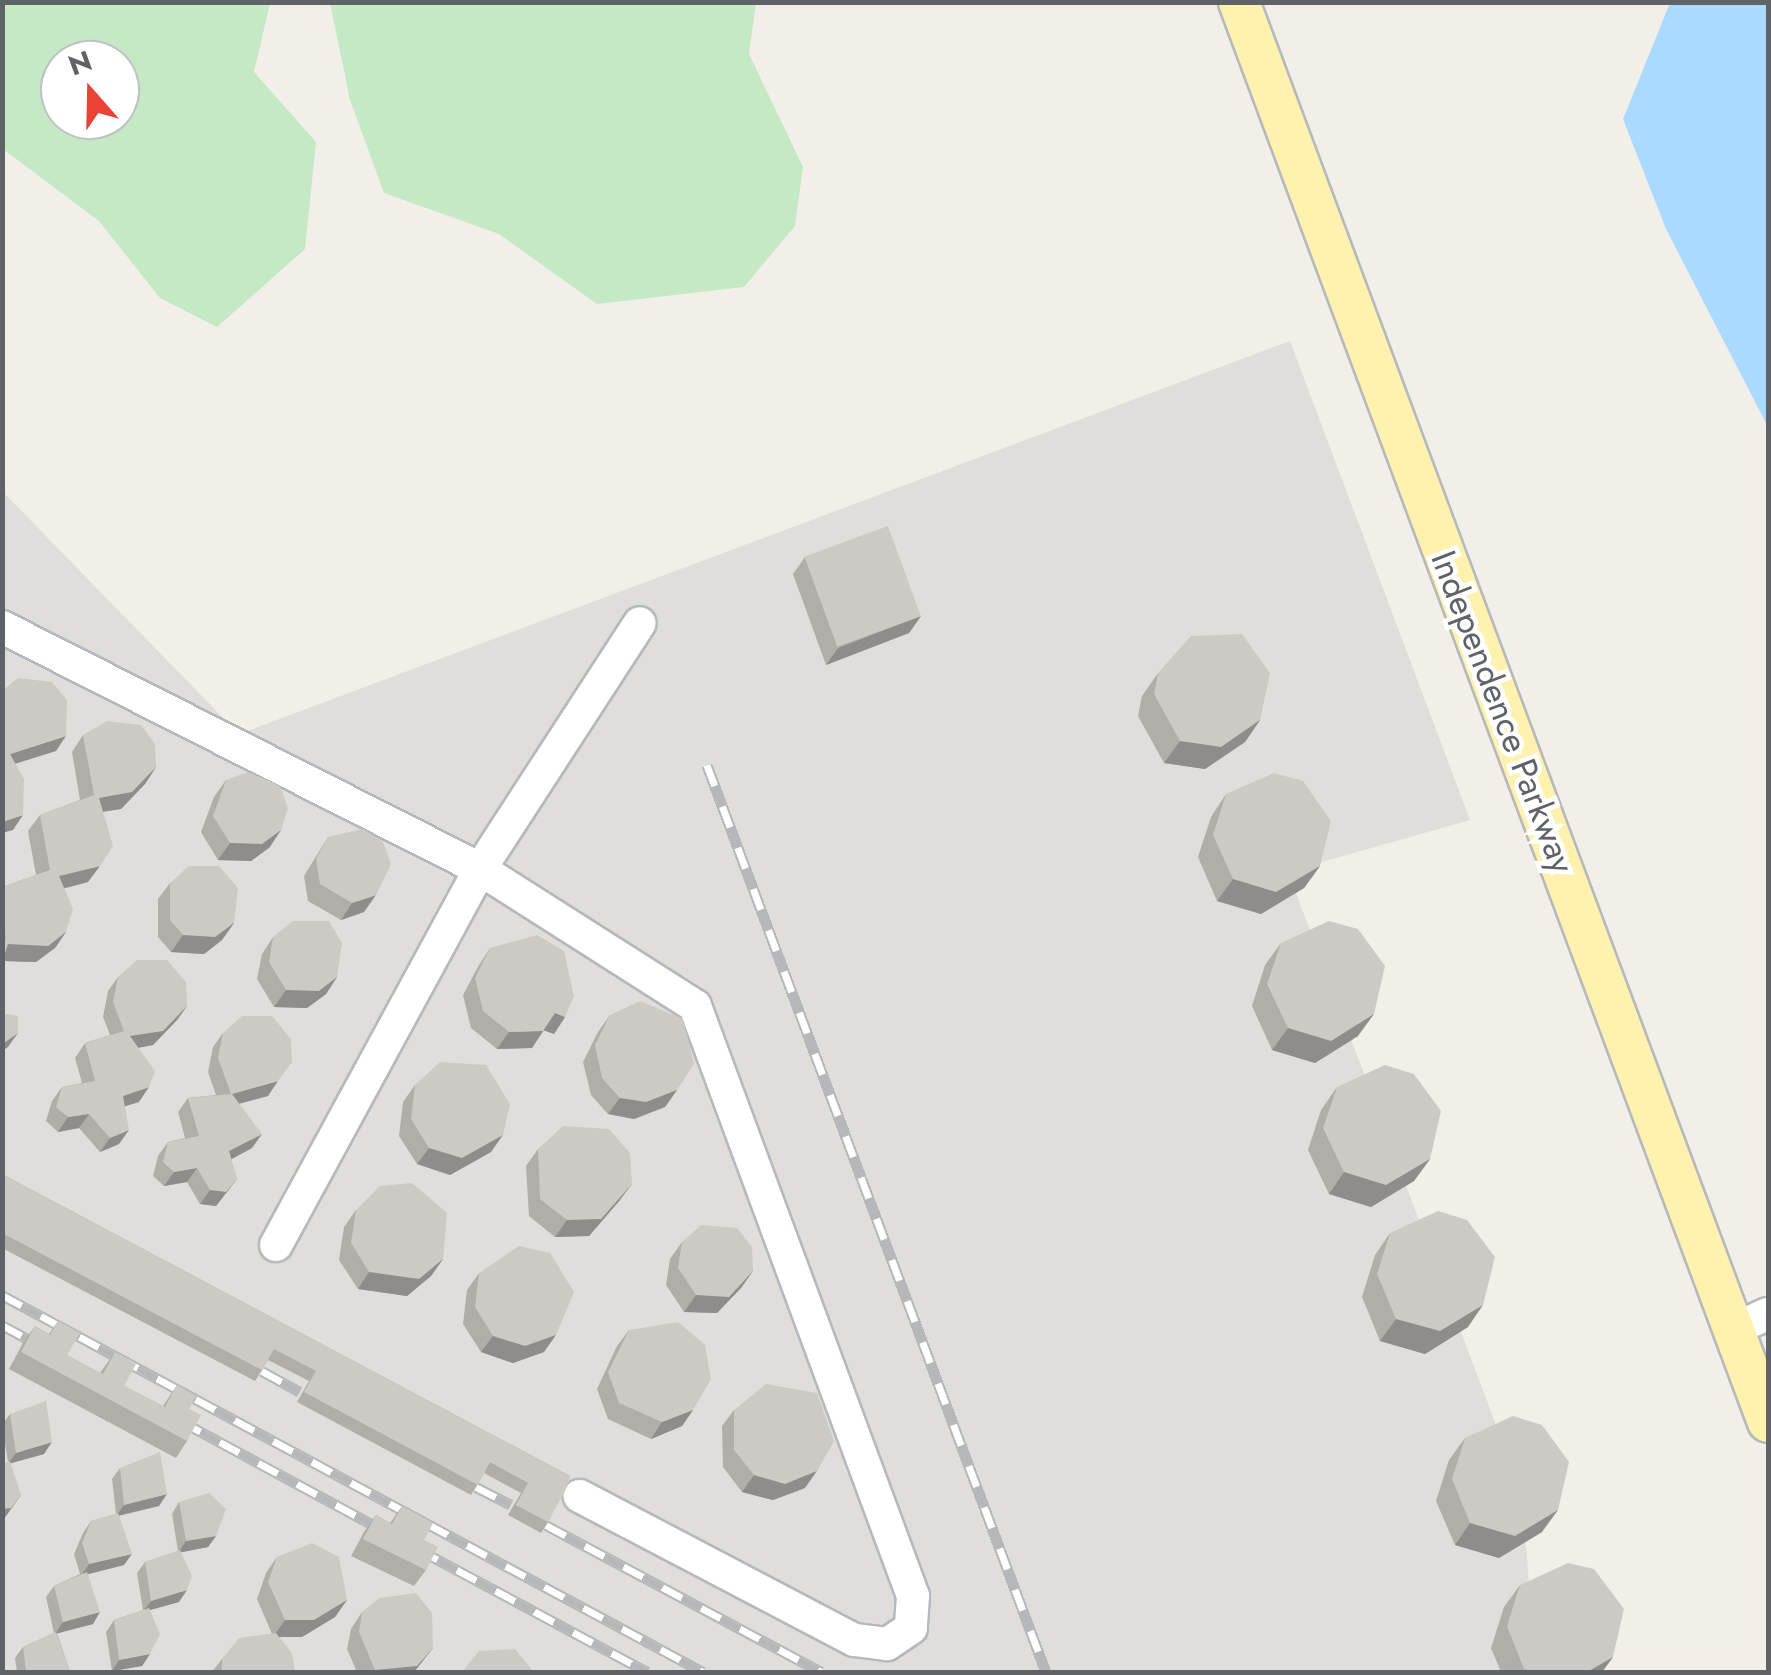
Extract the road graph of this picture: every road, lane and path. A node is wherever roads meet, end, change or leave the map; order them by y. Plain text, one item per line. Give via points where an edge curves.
1 (1240, 2) edge
2 (640, 623) dead end
3 (2, 627) edge
4 (480, 869) junction
5 (276, 1245) dead end
6 (1751, 1322) edge
7 (1768, 1422) edge
8 (580, 1496) dead end

1 - 6 main road, Independence Parkway
2 - 4 lane
3 - 4 lane
4 - 5 lane
4 - 8 lane via 695,1006 912,1596 911,1628 887,1644 854,1640
6 - 7 main road, Independence Parkway

